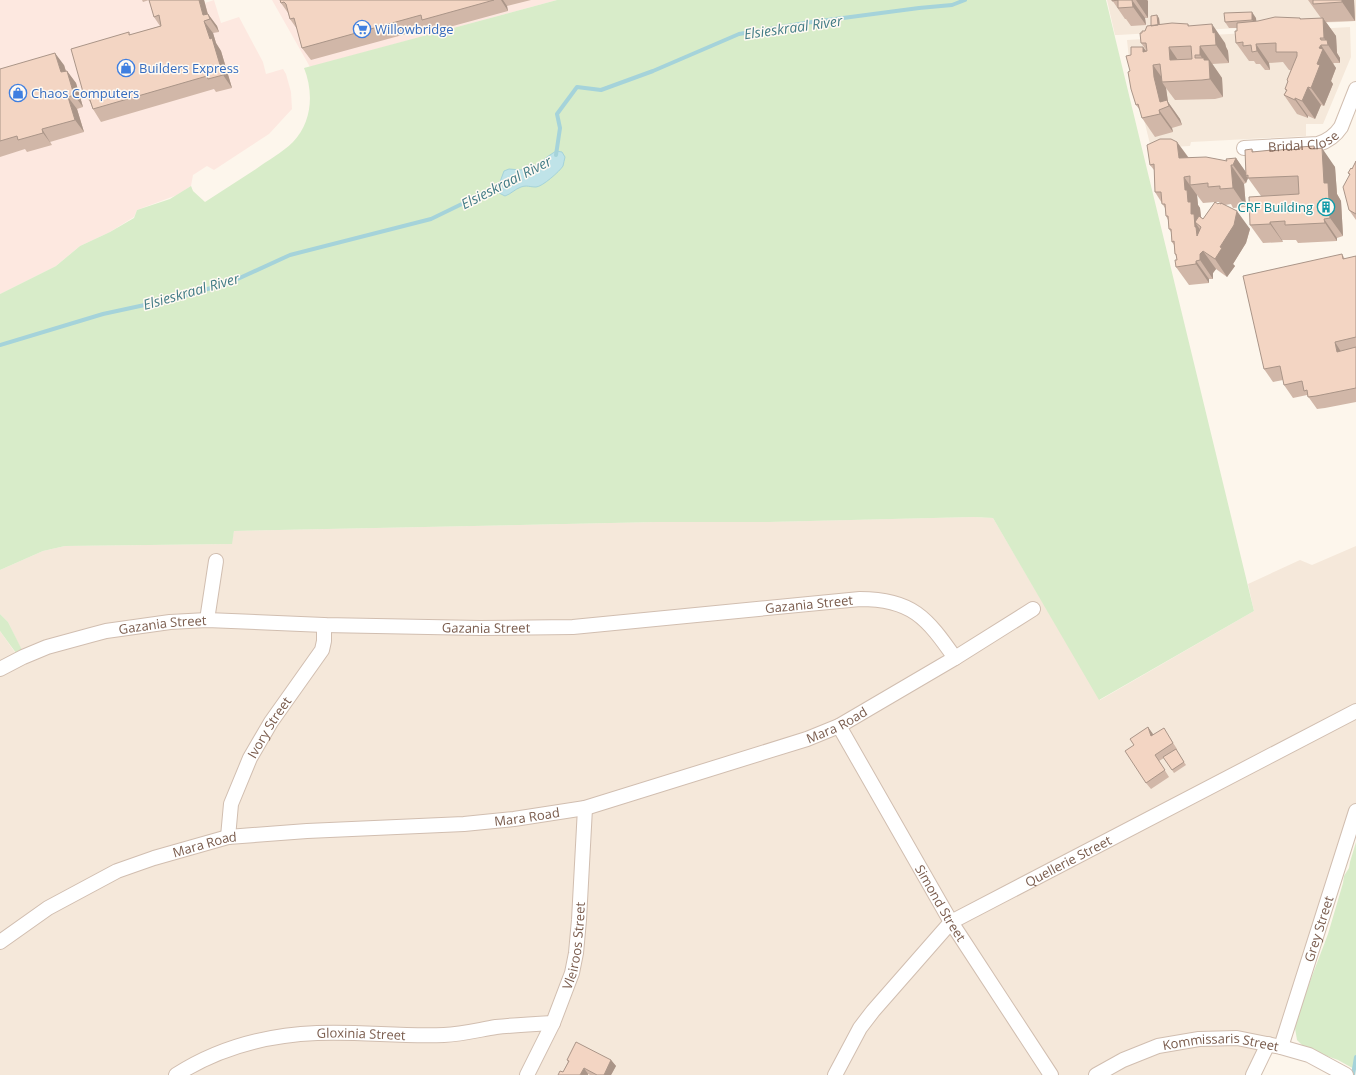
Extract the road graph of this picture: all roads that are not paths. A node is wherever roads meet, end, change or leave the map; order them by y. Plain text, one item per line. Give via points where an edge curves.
1 (1356, 89) edge
2 (1244, 148) dead end
3 (216, 561) dead end
4 (1033, 609) dead end
5 (207, 620) junction
6 (324, 625) junction
7 (955, 658) junction
8 (0, 669) edge
9 (1356, 711) edge
10 (839, 726) junction
11 (585, 808) junction
12 (1356, 811) edge
13 (228, 837) junction
14 (951, 922) junction
15 (0, 942) edge
16 (553, 1023) junction
17 (1274, 1045) junction
18 (176, 1075) edge
19 (527, 1075) edge
20 (835, 1075) edge
21 (1051, 1075) edge
22 (1096, 1075) edge
23 (1252, 1075) edge
24 (1346, 1075) edge

1 - 2 street, Bridal Close via 1341,127 1329,140 1318,144
3 - 5 street
4 - 7 street, Mara Road
5 - 6 street, Gazania Street
5 - 8 street, Gazania Street via 170,622 106,631 47,647 23,656
6 - 7 street, Gazania Street via 573,627 860,598 895,602 909,609 923,618
6 - 13 street, Ivory Street via 322,650 271,722 250,758 231,804
7 - 10 street, Mara Road
9 - 14 street, Quellerie Street
10 - 11 street, Mara Road via 801,741
10 - 14 street, Simond Street
11 - 13 street, Mara Road via 464,824 307,830
11 - 16 street, Vleiroos Street via 576,953 572,972
12 - 17 street, Grey Street
13 - 15 street, Mara Road via 117,871 48,908
14 - 20 street, Quellerie Street via 860,1028
14 - 21 street, Simond Street
16 - 18 street, Gloxinia Street via 521,1024 444,1035 288,1035 248,1043 217,1053
16 - 19 street, Vleiroos Street
17 - 22 street, Kommissaris Street via 1237,1038 1199,1039 1158,1046 1123,1060
17 - 23 street, Grey Street
17 - 24 street, Kommissaris Street via 1309,1055

